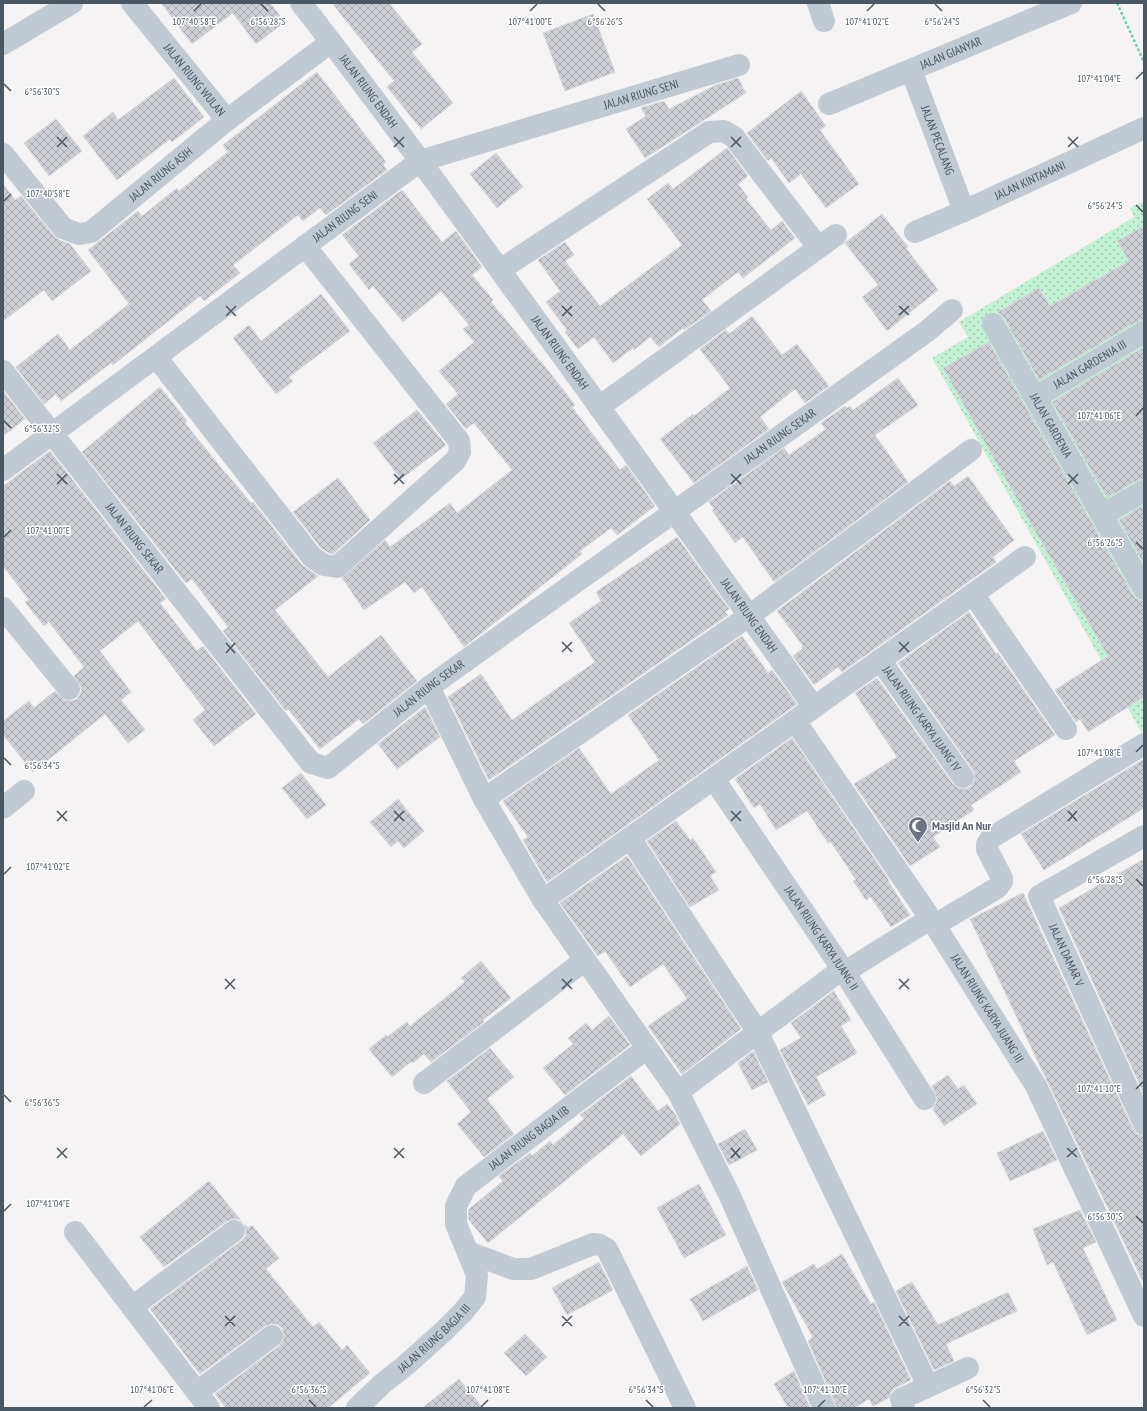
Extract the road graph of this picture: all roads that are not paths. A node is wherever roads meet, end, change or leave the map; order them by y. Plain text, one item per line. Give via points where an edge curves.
1 (72, 3) edge
2 (132, 3) edge
3 (301, 3) edge
4 (1072, 3) edge
5 (332, 42) junction
6 (3, 44) edge
7 (739, 65) dead end
8 (911, 70) junction
9 (830, 104) dead end
10 (228, 120) junction
11 (1144, 128) edge
12 (3, 154) edge
13 (420, 161) junction
14 (964, 211) junction
15 (915, 232) dead end
16 (836, 235) dead end
17 (305, 246) junction
18 (818, 247) junction
19 (500, 270) junction
20 (952, 310) dead end
21 (993, 324) dead end
22 (1144, 332) edge
23 (156, 357) junction
24 (3, 371) edge
25 (1036, 398) junction
26 (599, 407) junction
27 (52, 433) junction
28 (971, 450) dead end
29 (3, 470) edge
30 (1144, 491) edge
31 (675, 511) junction
32 (1102, 515) junction
33 (1024, 557) dead end
34 (1144, 589) edge
35 (973, 594) junction
36 (3, 608) edge
37 (749, 616) junction
38 (880, 660) junction
39 (429, 687) junction
40 (69, 689) dead end
41 (814, 707) junction
42 (795, 721) junction
43 (1066, 729) dead end
44 (1144, 744) edge
45 (963, 777) dead end
46 (714, 779) junction
47 (24, 791) dead end
48 (484, 799) junction
49 (3, 808) edge
50 (1144, 836) edge
51 (630, 838) junction
52 (543, 900) junction
53 (933, 922) junction
54 (585, 960) junction
55 (843, 970) junction
56 (757, 1031) junction
57 (647, 1048) junction
58 (424, 1083) dead end
59 (678, 1092) junction
60 (925, 1099) dead end
61 (1144, 1124) edge
62 (234, 1231) dead end
63 (76, 1232) dead end
64 (468, 1252) junction
65 (132, 1307) junction
66 (1144, 1316) edge
67 (272, 1336) dead end
68 (968, 1368) dead end
69 (928, 1386) junction
70 (203, 1400) edge
71 (357, 1408) edge
72 (685, 1408) edge
73 (824, 1408) edge
74 (904, 1408) edge

1 - 6 street
2 - 10 street, JALAN RIUNG WULAN
3 - 5 street, JALAN RIUNG ENDAH
4 - 8 street, JALAN GIANYAR
5 - 10 street, JALAN RIUNG ASIH
5 - 13 street, JALAN RIUNG ENDAH
7 - 13 street, JALAN RIUNG SENI
8 - 9 street, JALAN GIANYAR
8 - 14 street, JALAN PECALANG
10 - 12 street, JALAN RIUNG ASIH via 91,232 79,234 63,228
11 - 14 street, JALAN KINTAMANI
13 - 17 street, JALAN RIUNG SENI
13 - 19 street, JALAN RIUNG ENDAH
14 - 15 street, JALAN KINTAMANI
16 - 18 street
17 - 23 street, JALAN RIUNG SENI
17 - 23 street via 459,441 460,452 455,461 337,567 324,565 312,557
18 - 19 street via 734,137 724,131 709,132
18 - 26 street
19 - 26 street, JALAN RIUNG ENDAH
20 - 31 street, JALAN RIUNG SEKAR via 926,332
21 - 25 street, JALAN GARDENIA
22 - 25 street, JALAN GARDENIA III
23 - 27 street, JALAN RIUNG SENI
24 - 27 street, JALAN RIUNG SEKAR
25 - 32 street, JALAN GARDENIA
26 - 31 street, JALAN RIUNG ENDAH
27 - 29 street, JALAN RIUNG SENI
27 - 39 street, JALAN RIUNG SEKAR via 311,763 328,768
28 - 37 street
30 - 32 street
31 - 37 street, JALAN RIUNG ENDAH
31 - 39 street, JALAN RIUNG SEKAR
32 - 34 street, JALAN GARDENIA
33 - 35 street
35 - 38 street
35 - 43 street
36 - 40 street
37 - 41 street, JALAN RIUNG ENDAH
37 - 48 street
38 - 41 street
38 - 45 street, JALAN RIUNG KARYA JUANG IV
39 - 48 street
41 - 42 street
42 - 46 street
42 - 53 street, JALAN RIUNG KARYA JUANG III
44 - 53 street via 991,838 986,848 1002,878 1000,885 940,922
46 - 51 street
46 - 55 street, JALAN RIUNG KARYA JUANG II
47 - 49 street
48 - 52 street
50 - 61 street, JALAN DAMAR V via 1039,896
51 - 52 street
51 - 56 street
52 - 54 street
53 - 55 street via 925,922 851,968
53 - 66 street, JALAN RIUNG KARYA JUANG III via 1036,1086
54 - 57 street
54 - 58 street
55 - 56 street
55 - 60 street, JALAN RIUNG KARYA JUANG II
56 - 59 street
56 - 69 street
57 - 59 street
57 - 64 street, JALAN RIUNG BAGJA IIB via 466,1186 456,1206 456,1224
59 - 73 street via 729,1194
62 - 65 street
63 - 65 street
64 - 71 street, JALAN RIUNG BAGJA III via 477,1275 475,1297 445,1330
64 - 72 street via 514,1269 531,1269 593,1244 608,1249
65 - 70 street
67 - 70 street
68 - 69 street
69 - 74 street via 901,1399

